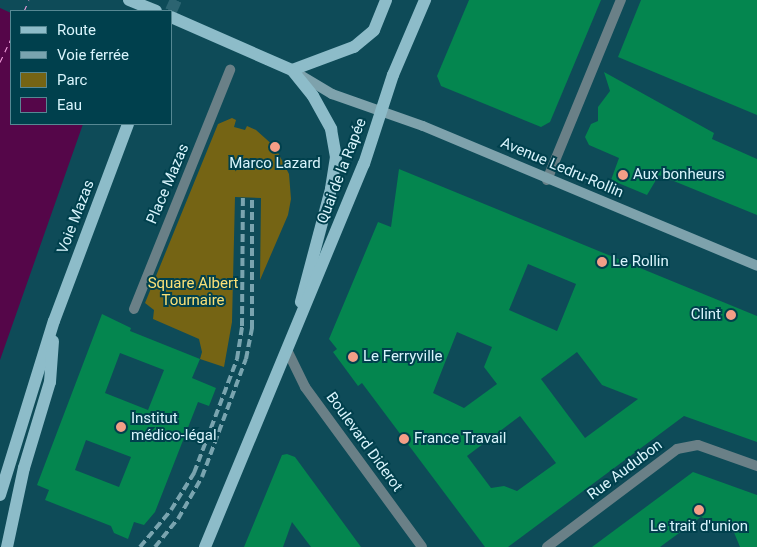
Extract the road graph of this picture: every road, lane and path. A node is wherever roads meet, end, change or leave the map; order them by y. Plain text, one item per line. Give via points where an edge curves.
1 (130, 0) edge
2 (386, 0) edge
3 (425, 0) edge
4 (621, 0) edge
5 (154, 10) edge
6 (172, 18) edge
7 (230, 70) dead end
8 (292, 70) junction
9 (382, 112) junction
10 (128, 125) edge
11 (547, 180) junction
12 (757, 266) edge
13 (134, 309) dead end
14 (54, 321) junction
15 (288, 352) junction
16 (757, 466) edge
17 (0, 494) edge
18 (7, 547) edge
19 (205, 547) edge
20 (422, 547) edge
21 (547, 547) edge

1 - 5 main road
2 - 8 main road via 374,30 346,53
3 - 9 main road, Quai de la Rapée via 393,75
4 - 11 street
6 - 8 main road
7 - 13 street, Place Mazas
8 - 9 main road, Avenue Ledru-Rollin via 332,94
8 - 15 main road, Quai de la Rapée via 313,96 331,129 336,160
9 - 11 main road, Avenue Ledru-Rollin
9 - 15 main road, Quai de la Rapée
10 - 14 main road, Voie Mazas
11 - 12 main road, Avenue Ledru-Rollin
14 - 17 main road
14 - 18 main road via 50,382 24,468
15 - 19 main road, Quai de la Rapée
15 - 20 street, Boulevard Diderot via 305,387
16 - 21 street, Rue Audubon via 698,446 677,449

